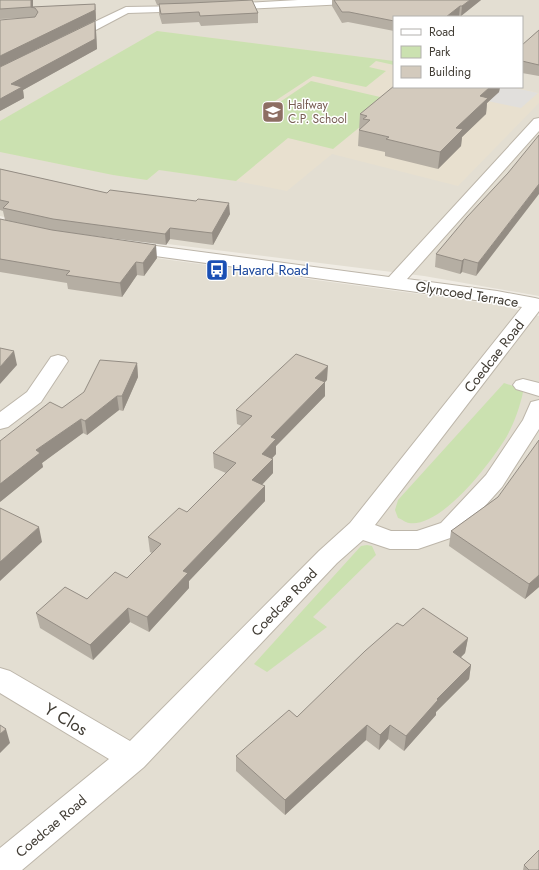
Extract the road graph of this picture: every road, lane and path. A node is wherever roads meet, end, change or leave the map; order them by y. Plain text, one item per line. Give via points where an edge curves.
1 (368, 0) edge
2 (288, 2) edge
3 (128, 5) edge
4 (198, 8) edge
5 (213, 8) edge
6 (61, 42) edge
7 (539, 122) edge
8 (106, 245) edge
9 (394, 283) junction
10 (537, 305) edge
11 (58, 361) dead end
12 (539, 407) edge
13 (0, 422) edge
14 (359, 529) junction
15 (0, 679) edge
16 (133, 758) junction
17 (0, 868) edge

1 - 2 street
2 - 5 street
3 - 4 street
3 - 6 street
7 - 9 street
8 - 9 street, Glyncoed Terrace
9 - 10 street, Glyncoed Terrace
10 - 14 street, Coedcae Road
11 - 13 street via 34,396
12 - 14 street via 534,420 494,481 450,529 418,540 390,540
14 - 16 street, Coedcae Road via 328,557
15 - 16 street, Y Clos
16 - 17 street, Coedcae Road

